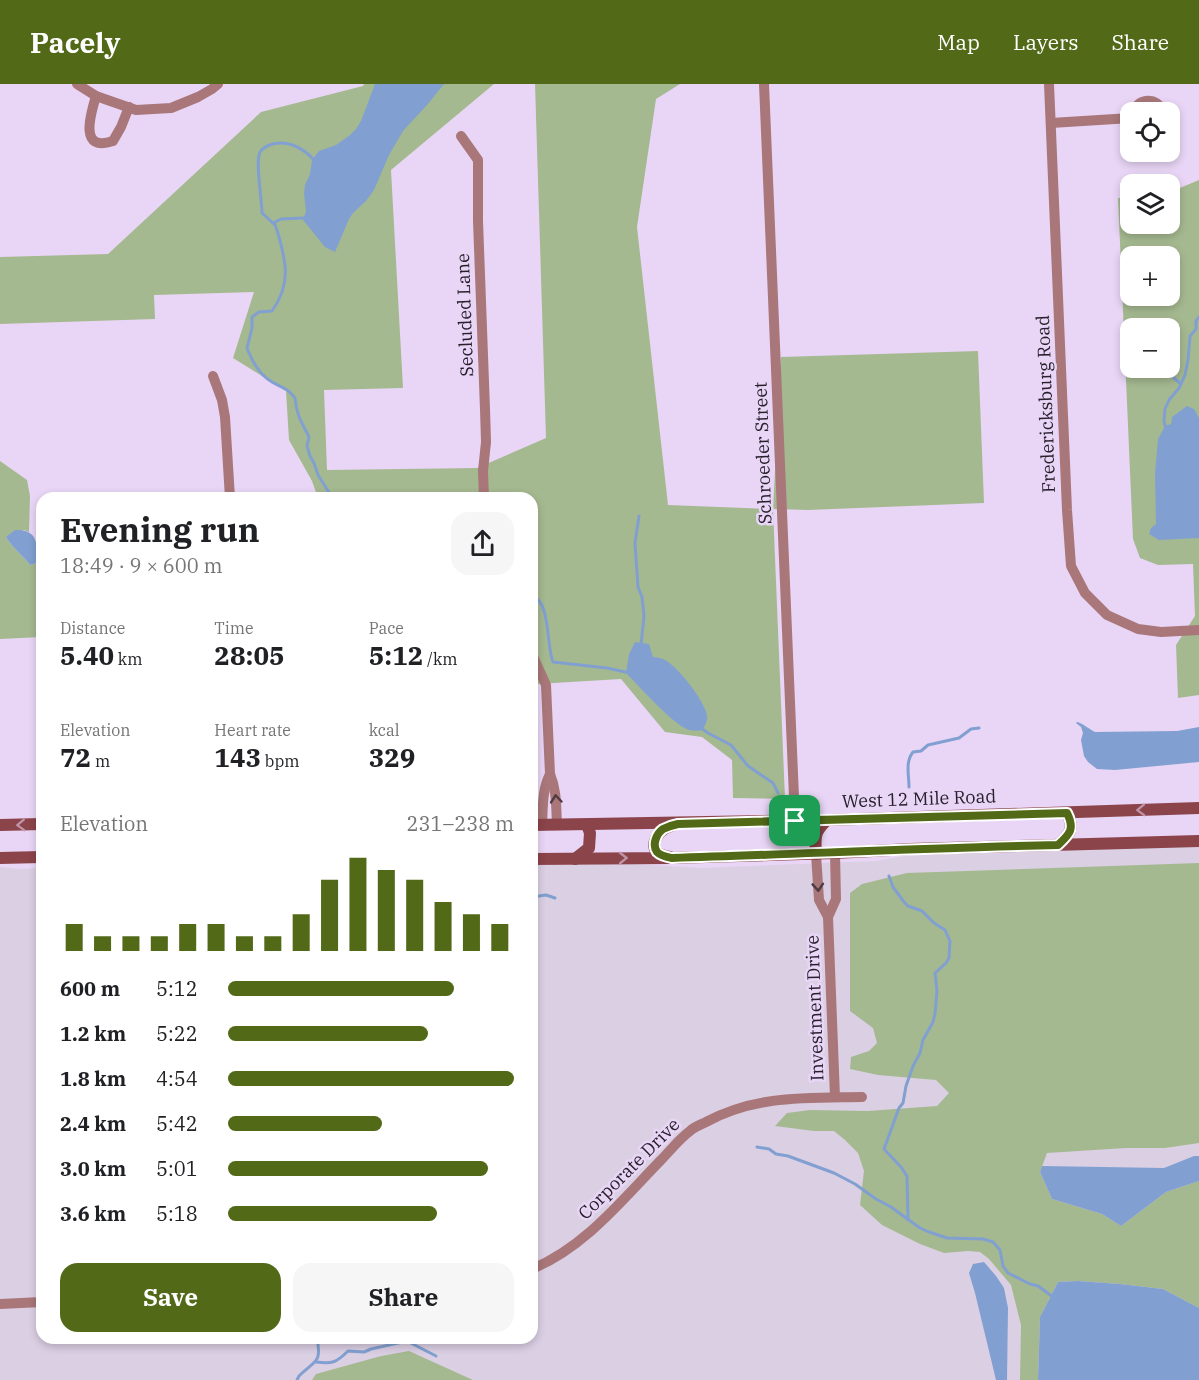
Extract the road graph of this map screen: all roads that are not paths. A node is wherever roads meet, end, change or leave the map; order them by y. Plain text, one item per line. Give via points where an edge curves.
1 (77, 84) edge
2 (218, 84) edge
3 (764, 84) edge
4 (1049, 84) edge
5 (96, 96) junction
6 (129, 108) junction
7 (1120, 119) edge
8 (1051, 123) junction
9 (462, 136) dead end
10 (213, 376) dead end
11 (230, 492) edge
12 (484, 492) edge
13 (1199, 630) edge
14 (538, 667) edge
15 (550, 774) junction
16 (1199, 808) edge
17 (1067, 813) junction
18 (827, 820) junction
19 (795, 821) junction
20 (36, 824) edge
21 (678, 824) junction
22 (0, 825) edge
23 (538, 825) edge
24 (557, 825) junction
25 (587, 825) junction
26 (1199, 841) edge
27 (1058, 845) junction
28 (816, 854) junction
29 (835, 854) junction
30 (36, 856) edge
31 (0, 858) edge
32 (672, 858) junction
33 (538, 859) edge
34 (575, 859) junction
35 (828, 917) junction
36 (835, 1097) junction
37 (862, 1097) dead end
38 (538, 1266) edge
39 (36, 1302) edge
40 (0, 1304) edge

1 - 5 street
2 - 6 street via 171,108
3 - 19 street, Schroeder Street
4 - 8 street, Fredericksburg Road
5 - 6 street
5 - 6 street via 88,125 97,142 113,141
7 - 8 street
8 - 13 street, Fredericksburg Road via 1071,566 1085,593 1107,615 1138,629
9 - 12 street, Secluded Lane via 478,160 486,442
10 - 11 street via 225,417
14 - 15 street via 546,685
15 - 23 street
24 -> 15 street
16 -> 17 main road, West 12 Mile Road
17 - 18 main road, West 12 Mile Road
17 - 27 main road via 1072,828
18 - 19 main road, West 12 Mile Road
18 - 28 main road via 818,829
19 - 21 main road, West 12 Mile Road
20 -> 22 main road
21 - 25 main road, West 12 Mile Road
21 - 32 main road via 664,829 656,838 656,851
23 - 24 main road, West 12 Mile Road
24 - 25 main road, West 12 Mile Road
25 - 34 main road via 589,848
26 - 27 main road
27 - 29 main road
28 - 29 main road
28 - 32 main road
28 -> 35 street, Investment Drive via 819,900
29 - 35 street, Investment Drive via 836,899
30 - 31 main road
34 -> 32 main road
33 - 34 main road
35 - 36 street, Investment Drive
36 - 37 street, Corporate Drive
36 - 38 street, Corporate Drive via 786,1098 750,1105 690,1130 595,1228
39 - 40 street

